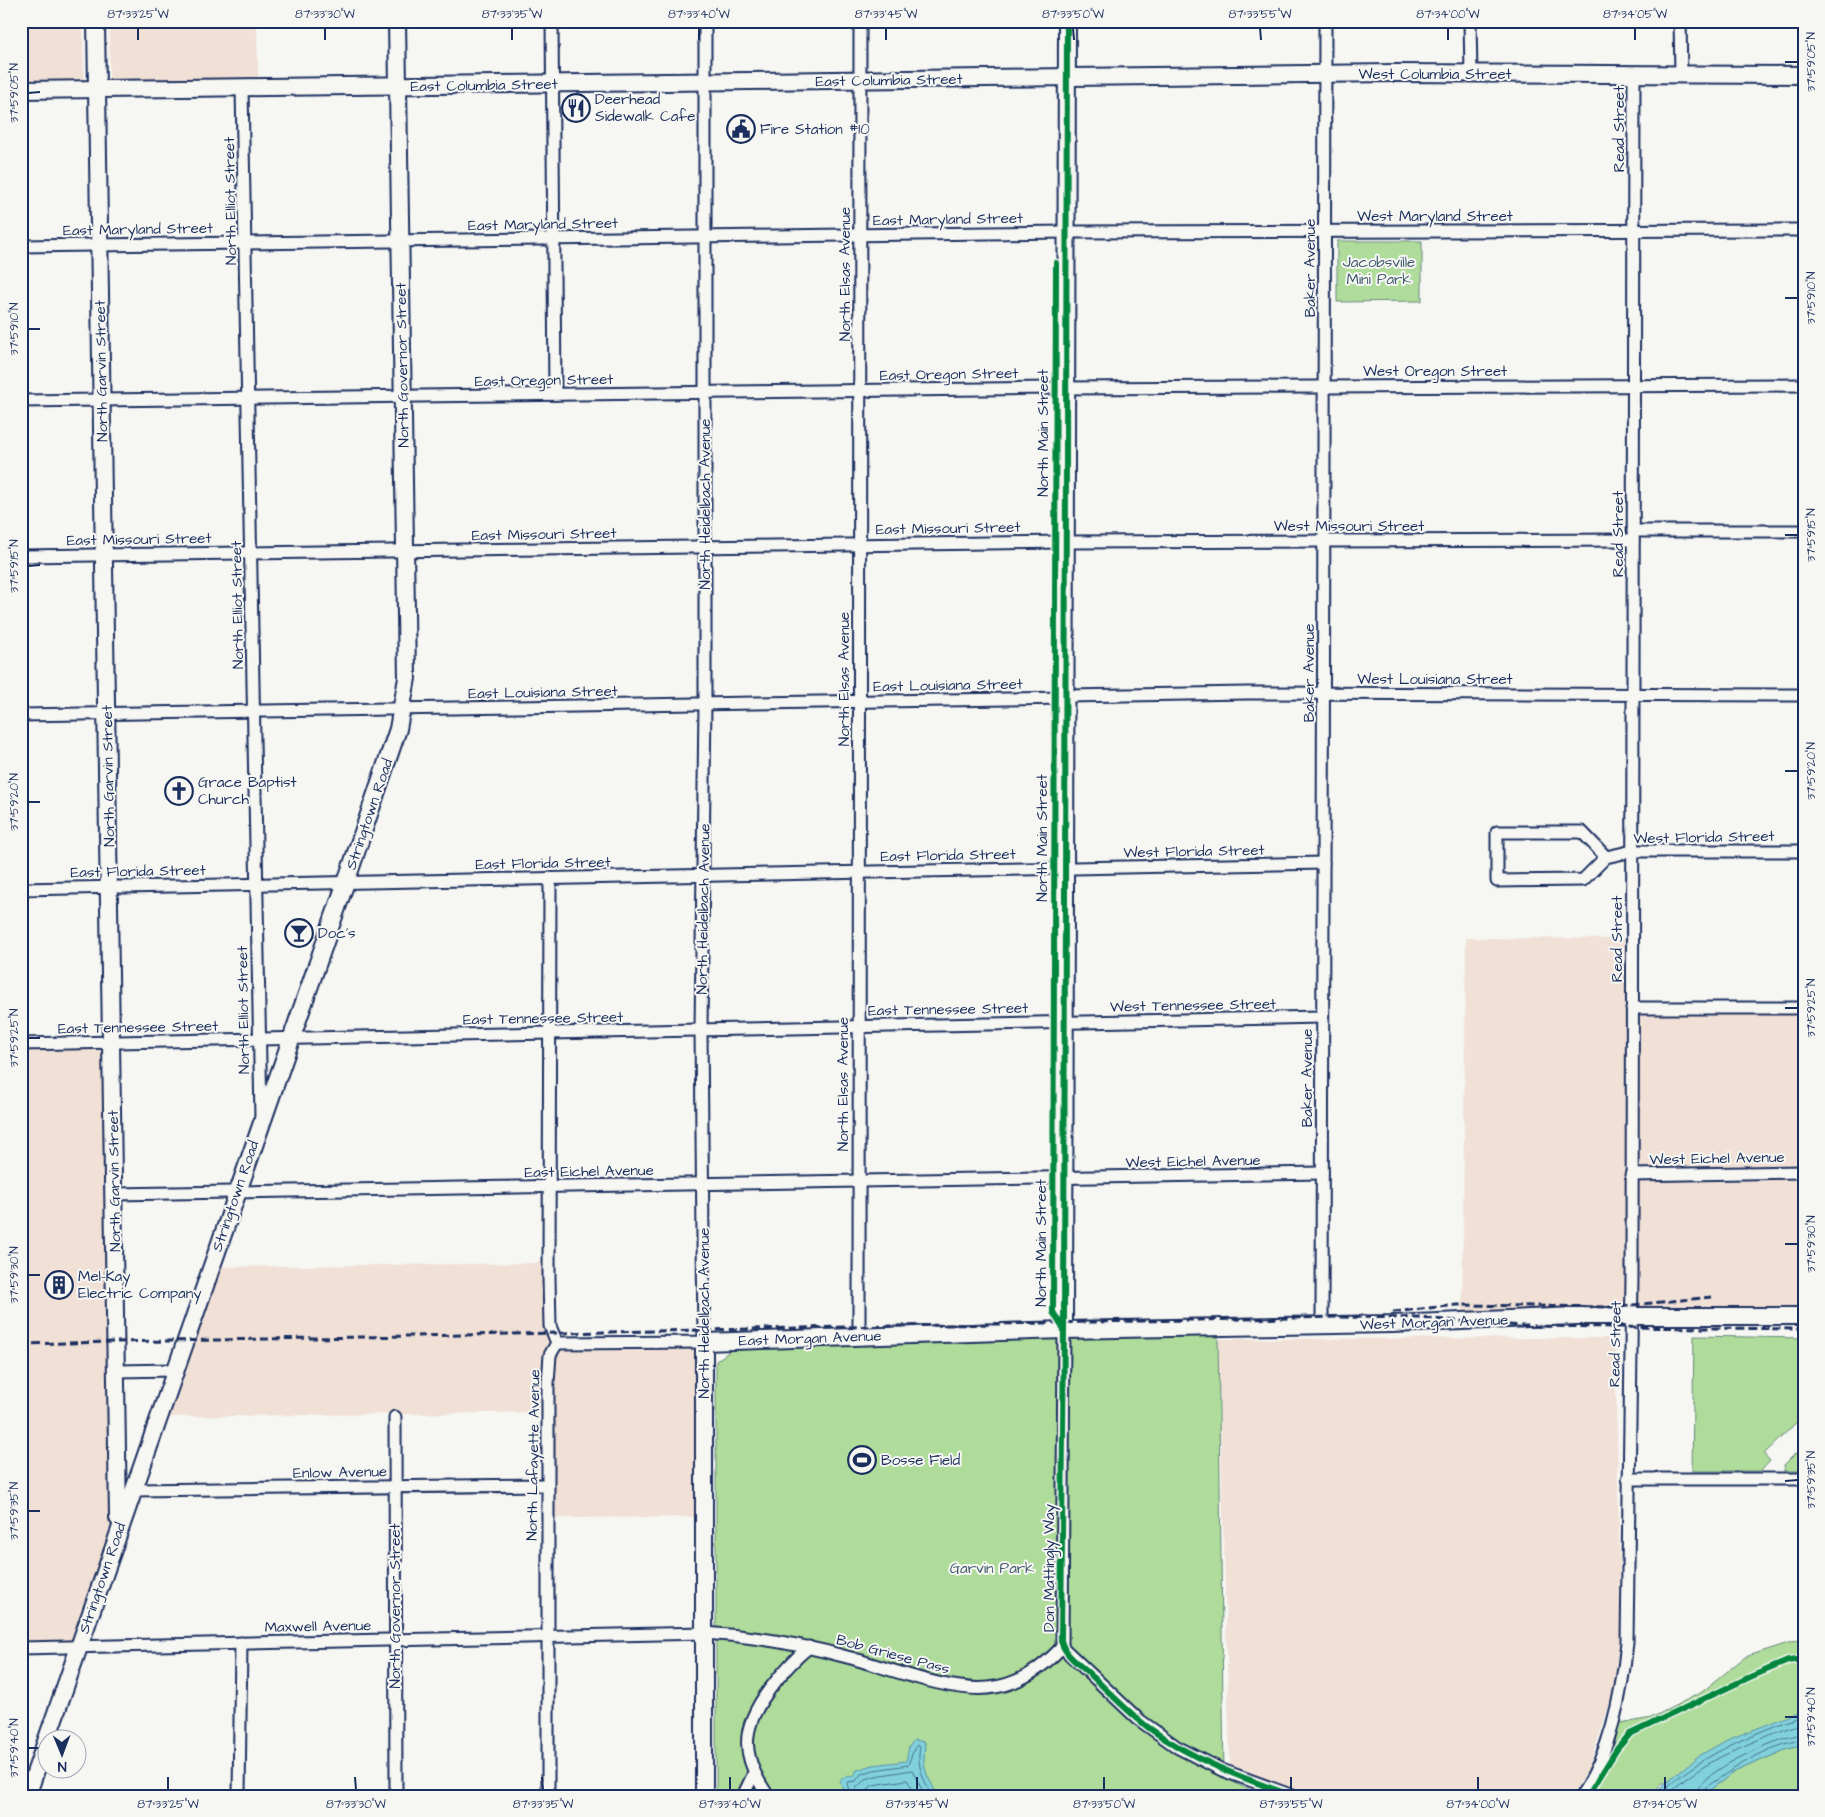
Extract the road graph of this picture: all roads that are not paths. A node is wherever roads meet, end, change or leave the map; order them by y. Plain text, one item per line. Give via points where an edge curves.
1 (96, 21) edge
2 (396, 21) edge
3 (552, 21) edge
4 (705, 21) edge
5 (860, 21) edge
6 (1067, 21) edge
7 (1325, 21) edge
8 (1470, 21) edge
9 (1680, 21) edge
10 (1326, 74) junction
11 (1471, 74) junction
12 (1634, 74) junction
13 (1681, 74) junction
14 (1804, 75) edge
15 (1067, 77) junction
16 (706, 81) junction
17 (861, 81) junction
18 (552, 84) junction
19 (397, 86) junction
20 (242, 88) junction
21 (97, 89) junction
22 (21, 90) edge
23 (1634, 230) junction
24 (1804, 230) edge
25 (1325, 231) junction
26 (1066, 232) junction
27 (861, 235) junction
28 (705, 237) junction
29 (555, 239) junction
30 (400, 242) junction
31 (246, 243) junction
32 (99, 245) junction
33 (21, 246) edge
34 (1804, 385) edge
35 (1633, 386) junction
36 (1324, 387) junction
37 (1067, 388) junction
38 (860, 390) junction
39 (704, 392) junction
40 (555, 394) junction
41 (402, 396) junction
42 (249, 397) junction
43 (102, 399) junction
44 (21, 401) edge
45 (1804, 531) edge
46 (1633, 536) junction
47 (1324, 541) junction
48 (1066, 542) junction
49 (860, 545) junction
50 (705, 546) junction
51 (404, 550) junction
52 (252, 552) junction
53 (104, 554) junction
54 (21, 556) edge
55 (1323, 693) junction
56 (1632, 694) junction
57 (1804, 694) edge
58 (1066, 697) junction
59 (860, 701) junction
60 (705, 704) junction
61 (403, 709) junction
62 (253, 712) junction
63 (107, 714) junction
64 (21, 716) edge
65 (1633, 851) junction
66 (1804, 851) edge
67 (1606, 857) junction
68 (1323, 864) junction
69 (1065, 868) junction
70 (859, 872) junction
71 (704, 875) junction
72 (550, 878) junction
73 (346, 882) junction
74 (257, 884) junction
75 (110, 887) junction
76 (21, 889) edge
77 (1632, 1008) junction
78 (1804, 1008) edge
79 (1322, 1017) junction
80 (1065, 1022) junction
81 (859, 1026) junction
82 (702, 1030) junction
83 (550, 1033) junction
84 (291, 1038) junction
85 (259, 1039) junction
86 (112, 1042) junction
87 (21, 1044) edge
88 (261, 1123) junction
89 (1804, 1172) edge
90 (1322, 1173) junction
91 (1630, 1175) junction
92 (1064, 1178) junction
93 (858, 1182) junction
94 (704, 1184) junction
95 (550, 1187) junction
96 (238, 1192) junction
97 (114, 1194) junction
98 (1630, 1315) junction
99 (1804, 1316) edge
100 (1322, 1325) junction
101 (1064, 1330) junction
102 (859, 1336) junction
103 (704, 1342) junction
104 (557, 1343) junction
105 (174, 1370) junction
106 (117, 1371) junction
107 (395, 1417) dead end
108 (1628, 1479) junction
109 (1804, 1479) edge
110 (547, 1485) junction
111 (395, 1487) junction
112 (133, 1490) junction
113 (118, 1530) junction
114 (705, 1633) junction
115 (548, 1637) junction
116 (396, 1640) junction
117 (241, 1643) junction
118 (78, 1646) junction
119 (809, 1647) junction
120 (1062, 1647) junction
121 (21, 1648) edge
122 (754, 1773) junction
123 (27, 1796) edge
124 (239, 1796) edge
125 (396, 1796) edge
126 (548, 1796) edge
127 (704, 1796) edge
128 (743, 1796) edge
129 (768, 1796) edge
130 (1293, 1796) edge
131 (1581, 1796) edge

1 - 21 main road, North Garvin Street
2 - 19 main road, North Governor Street
3 - 18 street
4 - 16 street, North Heidelbach Avenue
5 - 17 street, North Elsas Avenue
6 - 15 main road, North Main Street
7 - 10 street, Baker Avenue
8 - 11 street
9 - 13 street
10 - 11 main road, West Columbia Street
10 - 15 main road, West Columbia Street
10 - 25 street, Baker Avenue
11 - 12 main road, West Columbia Street
12 - 13 main road, West Columbia Street
12 - 23 street, Read Street
13 - 14 main road, West Columbia Street
15 - 17 main road, East Columbia Street
15 - 26 main road, North Main Street
16 - 17 main road, East Columbia Street
16 - 18 main road, East Columbia Street
16 - 28 street, North Heidelbach Avenue
17 - 27 street, North Elsas Avenue
18 - 19 main road, East Columbia Street
18 - 29 street
19 - 20 main road, East Columbia Street
19 - 30 main road, North Governor Street
20 - 21 main road, East Columbia Street
20 - 31 street, North Elliot Street
21 - 22 main road, East Columbia Street
21 - 32 main road, North Garvin Street
23 - 24 street, West Maryland Street
23 - 25 street, West Maryland Street
23 - 35 street, Read Street
25 - 26 street, West Maryland Street
25 - 36 street, Baker Avenue
26 - 27 street, East Maryland Street
26 - 37 main road, North Main Street
27 - 28 street, East Maryland Street
27 - 38 street, North Elsas Avenue
28 - 29 street, East Maryland Street
28 - 39 street, North Heidelbach Avenue
29 - 30 street, East Maryland Street
29 - 40 street
30 - 31 street, East Maryland Street
30 - 41 main road, North Governor Street
31 - 32 street, East Maryland Street
31 - 42 street, North Elliot Street
32 - 33 street, East Maryland Street
32 - 43 main road, North Garvin Street
34 - 35 street, West Oregon Street
35 - 36 street, West Oregon Street
35 - 46 street, Read Street
36 - 37 street, West Oregon Street
36 - 47 street, Baker Avenue
37 - 38 street, East Oregon Street
37 - 48 main road, North Main Street
38 - 39 street, East Oregon Street
38 - 49 street, North Elsas Avenue
39 - 40 street, East Oregon Street
39 - 50 street, North Heidelbach Avenue
40 - 41 street, East Oregon Street
41 - 42 street, East Oregon Street
41 - 51 main road, North Governor Street
42 - 43 street, East Oregon Street
42 - 52 street, North Elliot Street
43 - 44 street, East Oregon Street
43 - 53 main road, North Garvin Street
45 - 46 street, West Missouri Street
46 - 47 street, West Missouri Street
46 - 56 street, Read Street
47 - 48 street, West Missouri Street
47 - 55 street, Baker Avenue
48 - 49 street, East Missouri Street
48 - 58 main road, North Main Street
49 - 50 street, East Missouri Street
49 - 59 street, North Elsas Avenue
50 - 51 street, East Missouri Street
50 - 60 street, North Heidelbach Avenue
51 - 52 street, East Missouri Street
51 - 61 main road, North Governor Street via 407,678
52 - 53 street, East Missouri Street
52 - 62 street, North Elliot Street
53 - 54 street, East Missouri Street
53 - 63 main road, North Garvin Street
55 - 56 street, West Louisiana Street
55 - 58 street, West Louisiana Street
55 - 68 street, Baker Avenue
56 - 57 street, West Louisiana Street
56 - 65 street, Read Street
58 - 59 street, East Louisiana Street
58 - 69 main road, North Main Street
59 - 60 street, East Louisiana Street
59 - 70 street, North Elsas Avenue
60 - 61 street, East Louisiana Street
60 - 71 street, North Heidelbach Avenue
61 - 62 street, East Louisiana Street
61 - 73 main road, Stringtown Road
62 - 63 street, East Louisiana Street
62 - 74 street, North Elliot Street
63 - 64 street, East Louisiana Street
63 - 75 main road, North Garvin Street
65 - 66 street, West Florida Street
65 - 67 street, West Florida Street
65 - 77 street, Read Street
67 - 67 street via 1582,832 1497,832 1497,881 1583,880
68 - 69 street, West Florida Street
68 - 79 street, Baker Avenue
69 - 70 street, East Florida Street
69 - 80 main road, North Main Street
70 - 71 street, East Florida Street
70 - 81 street, North Elsas Avenue
71 - 72 street, East Florida Street
71 - 82 street, North Heidelbach Avenue
72 - 73 street, East Florida Street
72 - 83 street
73 - 74 street, East Florida Street
73 - 84 main road, Stringtown Road
74 - 75 street, East Florida Street
74 - 85 street, North Elliot Street
75 - 76 street, East Florida Street
75 - 86 main road, North Garvin Street
77 - 78 street
77 - 91 street, Read Street
79 - 80 street, West Tennessee Street
79 - 90 street, Baker Avenue
80 - 81 street, East Tennessee Street
80 - 92 main road, North Main Street
81 - 82 street, East Tennessee Street
81 - 93 street, North Elsas Avenue
82 - 83 street, East Tennessee Street
82 - 94 street, North Heidelbach Avenue
83 - 84 street, East Tennessee Street
83 - 95 street
84 - 85 street, East Tennessee Street
84 - 88 main road, Stringtown Road
85 - 86 street, East Tennessee Street
85 - 88 street, North Elliot Street
86 - 87 street, East Tennessee Street
86 - 97 main road, North Garvin Street
88 - 96 main road, Stringtown Road
89 - 91 street, West Eichel Avenue
90 - 92 street, West Eichel Avenue
90 - 100 street, Baker Avenue
91 - 98 street, Read Street
92 - 93 street, East Eichel Avenue
92 - 101 main road, North Main Street
93 - 94 street, East Eichel Avenue
93 - 102 street, North Elsas Avenue
94 - 95 street, East Eichel Avenue
94 - 103 street, North Heidelbach Avenue
95 - 96 street, East Eichel Avenue
95 - 104 street via 550,1326
96 - 97 street, East Eichel Avenue
96 - 105 main road, Stringtown Road
97 - 106 main road, North Garvin Street
98 - 99 main road, West Morgan Avenue
98 - 100 main road, West Morgan Avenue
98 - 108 street, Read Street
100 - 101 main road, West Morgan Avenue
101 - 102 main road, East Morgan Avenue
101 - 120 street, Don Mattingly Way
102 - 103 main road, East Morgan Avenue
103 - 104 street, East Morgan Avenue
103 - 114 main road, North Heidelbach Avenue
104 - 110 street, North Lafayette Avenue via 550,1355
105 - 106 street
105 - 112 main road, Stringtown Road
106 - 113 main road, North Garvin Street
107 - 111 street, North Governor Street
108 - 109 street
108 - 131 street, Read Street via 1625,1663 1606,1745
110 - 111 street, Enlow Avenue
110 - 115 street, North Lafayette Avenue
111 - 112 street, Enlow Avenue
111 - 116 street, North Governor Street
112 - 113 main road, Stringtown Road
113 - 118 main road, Stringtown Road
114 - 115 street, Maxwell Avenue
114 - 119 street, Bob Griese Pass via 763,1637
114 - 127 main road, North Heidelbach Avenue
115 - 116 street, Maxwell Avenue
115 - 126 street, North Lafayette Avenue
116 - 117 street, Maxwell Avenue
116 - 125 street, North Governor Street
117 - 118 street, Maxwell Avenue
117 - 124 street
118 - 121 street, Maxwell Avenue
118 - 123 main road, Stringtown Road
119 - 120 street, Bob Griese Pass via 932,1680 975,1688 1017,1681 1046,1664
119 - 122 street via 776,1682 754,1714 748,1728 747,1744
120 - 130 street, Don Mattingly Way via 1138,1719 1176,1746 1222,1770
122 - 128 street
122 - 129 street

